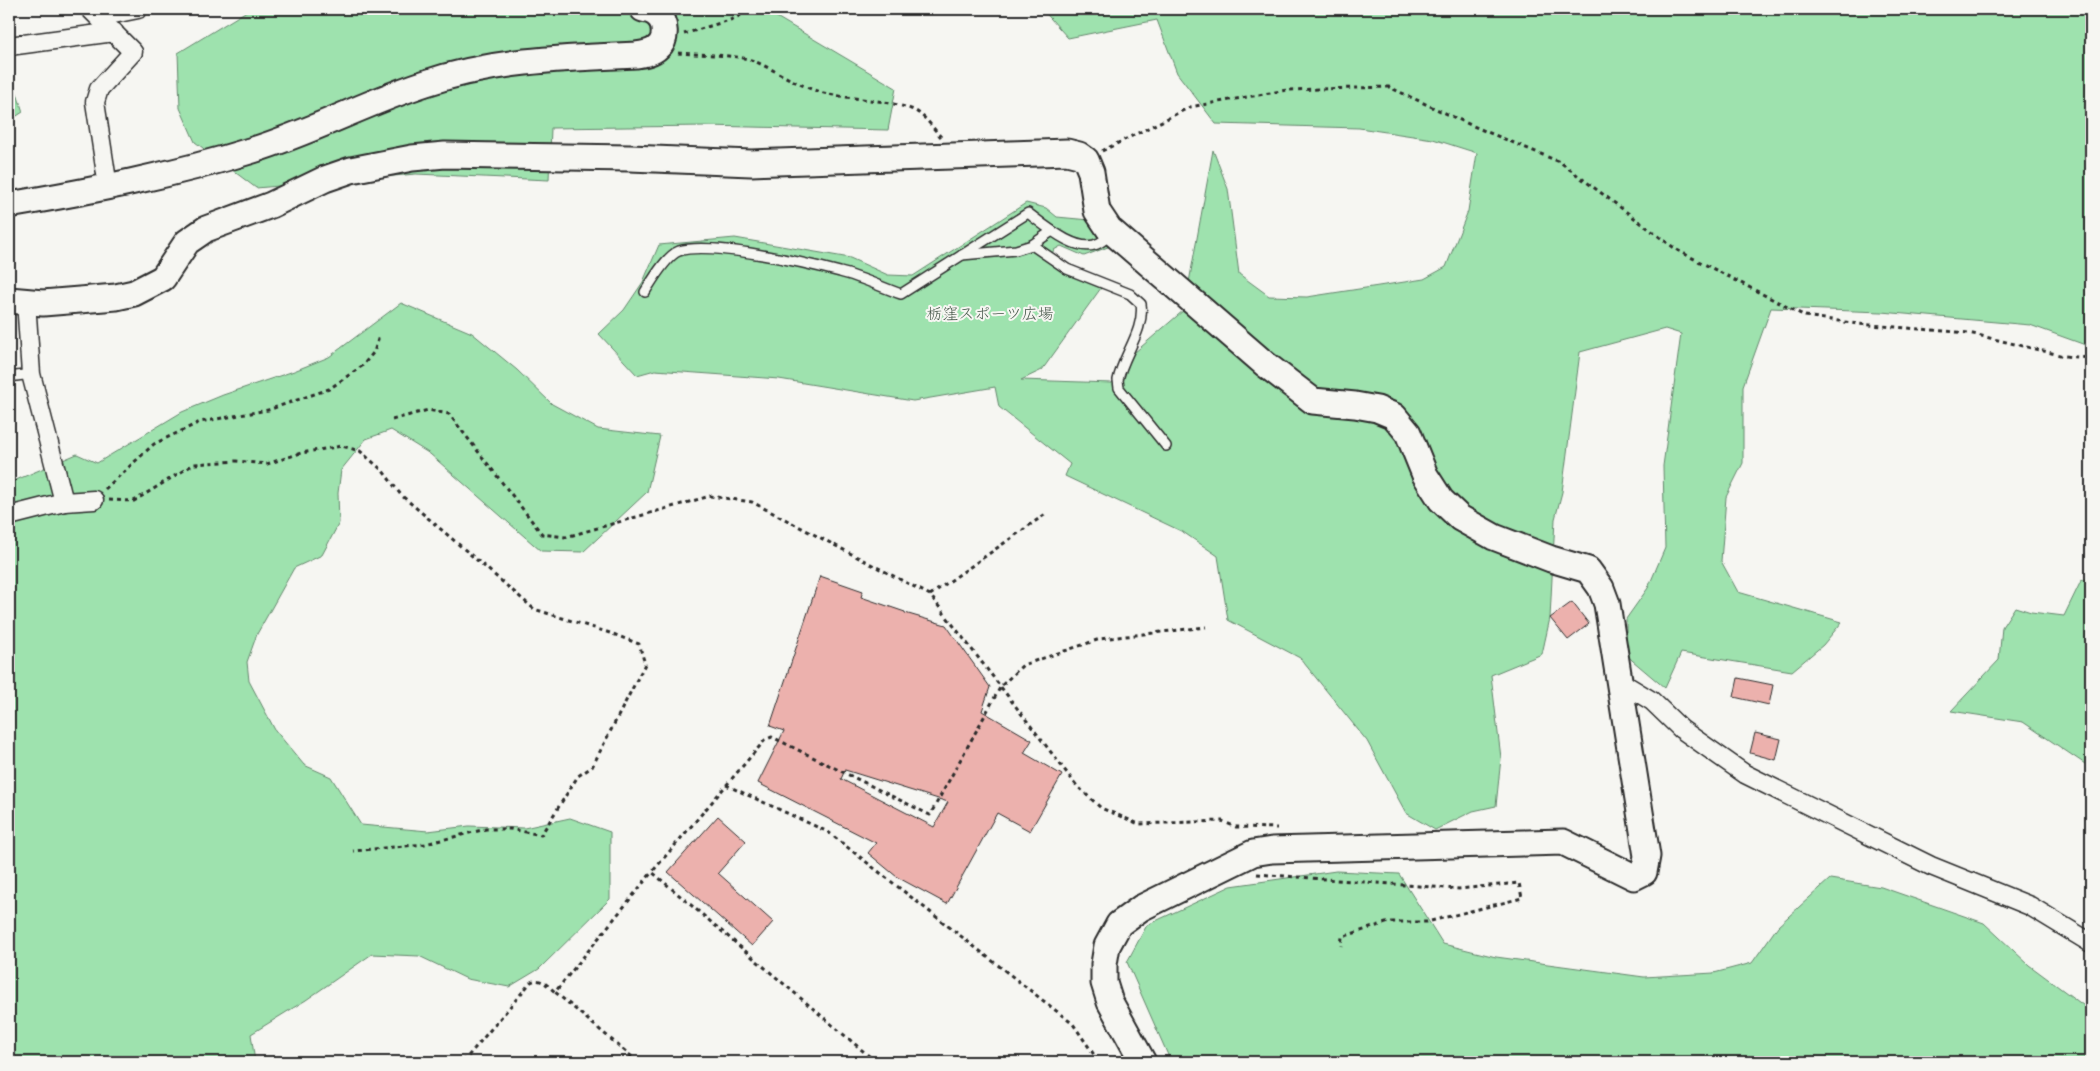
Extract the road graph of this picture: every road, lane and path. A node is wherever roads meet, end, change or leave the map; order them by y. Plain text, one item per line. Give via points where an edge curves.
1 (138, 9) edge
2 (643, 9) edge
3 (754, 9) edge
4 (95, 13) edge
5 (114, 32) junction
6 (664, 40) junction
7 (9, 46) edge
8 (967, 155) junction
9 (1086, 160) junction
10 (108, 186) junction
11 (9, 204) edge
12 (1052, 231) junction
13 (1112, 232) junction
14 (1032, 245) junction
15 (962, 255) junction
16 (645, 292) dead end
17 (17, 301) edge
18 (379, 336) dead end
19 (2091, 358) edge
20 (31, 374) junction
21 (9, 377) edge
22 (392, 420) dead end
23 (1166, 446) dead end
24 (94, 500) junction
25 (64, 502) junction
26 (1047, 513) dead end
27 (9, 516) edge
28 (930, 595) junction
29 (1206, 627) dead end
30 (1619, 681) junction
31 (1001, 686) junction
32 (726, 785) junction
33 (1283, 828) dead end
34 (353, 851) dead end
35 (652, 872) junction
36 (1255, 874) dead end
37 (2091, 943) edge
38 (1340, 946) dead end
39 (555, 992) junction
40 (462, 1062) edge
41 (638, 1062) edge
42 (876, 1062) edge
43 (1099, 1062) edge
44 (1143, 1062) edge

1 - 4 street
2 - 6 street via 658,15
3 - 6 path via 733,19
4 - 5 street
5 - 7 street
5 - 10 street via 133,52 99,89 96,102
6 - 8 path via 670,52 742,58 818,91 912,109 944,141 964,149
6 - 10 street via 650,53 533,61 477,69 436,80 302,134 253,150
8 - 9 street via 1067,152
8 - 17 street via 751,163 445,155 404,159 334,176 271,205 206,229 187,242 163,278 134,293 43,303
9 - 13 street via 1097,211
9 - 19 path via 1190,107 1287,90 1389,87 1560,162 1677,250 1805,316 1858,324 1970,333 2064,356
10 - 11 street
12 - 13 lane via 1071,242 1087,246 1099,244
12 - 14 lane
12 - 15 lane via 1028,214
13 - 30 street via 1265,364 1313,401 1378,409 1394,416 1408,433 1425,475 1441,500 1460,518 1494,537 1588,570 1601,588 1607,604
14 - 15 lane via 1016,250
14 - 23 lane via 1068,269 1130,294 1141,304 1141,323 1118,380 1119,388
15 - 16 lane via 901,294 841,272 757,255 709,249 678,251 660,268
17 - 20 street
18 - 24 path via 374,352 362,366 329,388 268,410 200,422 154,444
20 - 21 lane
20 - 25 street
22 - 28 path via 428,410 449,414 542,534 566,537 710,496 752,502
24 - 25 street
24 - 34 path via 134,501 194,464 236,461 267,464 301,453 342,446 360,451 401,495 534,609 639,644 645,664 631,692 592,767 578,776 541,835 486,829 425,844
25 - 27 street
26 - 28 path
28 - 31 path
29 - 31 path via 1100,639 1023,665
30 - 37 street via 1652,701 1681,729 1745,774 1932,866 2030,906
30 - 44 street via 1647,856 1644,872 1634,877 1563,842 1253,853 1141,908 1119,924 1108,946 1104,983 1110,1002
31 - 32 path via 930,815 772,737 765,740
31 - 33 path via 1077,786 1101,808 1139,824 1222,821 1236,827
32 - 35 path
32 - 43 path via 828,832 1073,1024
35 - 39 path
35 - 42 path
36 - 38 path via 1460,890 1519,882 1522,898 1427,922 1390,922 1342,937
39 - 40 path via 542,981 531,982
39 - 41 path

